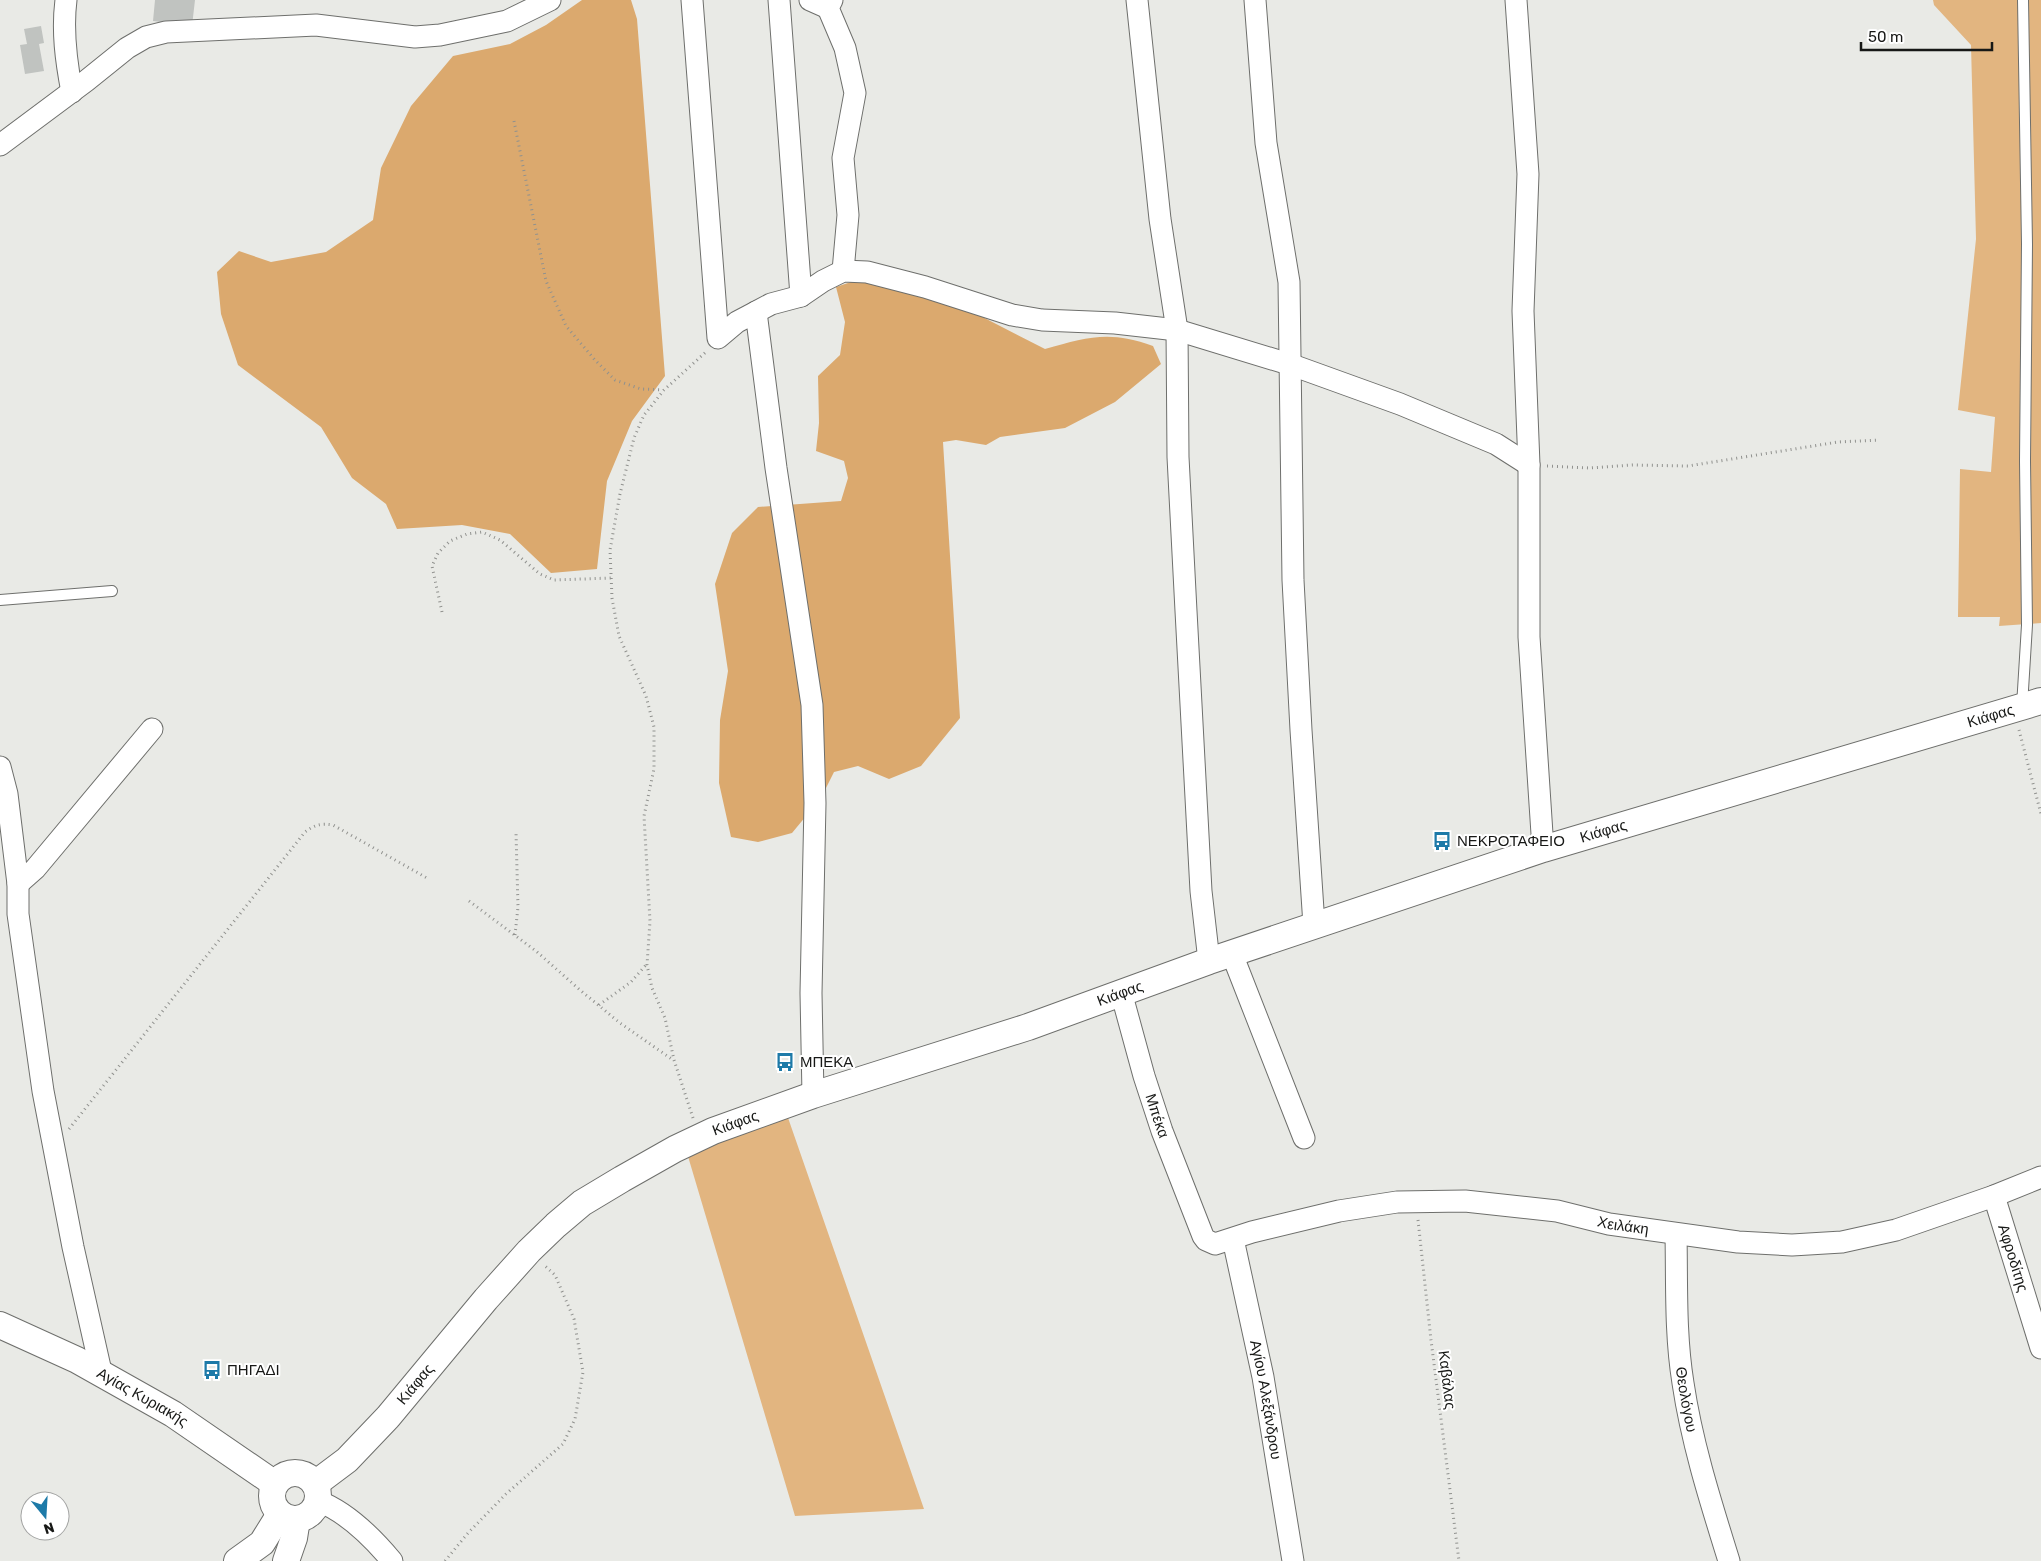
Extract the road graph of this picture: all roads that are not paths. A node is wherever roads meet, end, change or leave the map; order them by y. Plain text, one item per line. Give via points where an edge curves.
1 (66, 0) edge
2 (550, 0) edge
3 (692, 0) edge
4 (779, 0) edge
5 (1137, 0) edge
6 (1255, 0) edge
7 (1516, 0) edge
8 (2022, 0) edge
9 (823, 3) edge
10 (72, 92) junction
11 (0, 145) edge
12 (843, 271) junction
13 (801, 296) junction
14 (756, 312) junction
15 (1177, 330) junction
16 (1292, 365) junction
17 (1529, 465) junction
18 (112, 592) dead end
19 (0, 600) edge
20 (2025, 705) edge
21 (152, 729) dead end
22 (0, 767) edge
23 (1543, 848) junction
24 (18, 884) junction
25 (1314, 925) junction
26 (1221, 958) junction
27 (1121, 992) junction
28 (813, 1095) junction
29 (1304, 1138) dead end
30 (2041, 1177) edge
31 (1994, 1196) junction
32 (1676, 1234) junction
33 (1203, 1236) joint
34 (1234, 1239) junction
35 (0, 1325) edge
36 (2041, 1348) edge
37 (102, 1376) junction
38 (275, 1484) junction
39 (316, 1492) junction
40 (289, 1517) junction
41 (237, 1561) edge
42 (286, 1561) edge
43 (392, 1561) edge
44 (1293, 1561) edge
45 (1729, 1561) edge

1 - 10 street via 66,62
2 - 10 street via 507,21 440,35 415,37 316,25 166,32 127,48
3 - 14 street via 718,338
4 - 13 street
5 - 15 street via 1160,219
6 - 16 street via 1266,143 1289,282
7 - 17 street via 1528,174 1523,311
8 - 20 lane via 2027,234
9 - 12 street via 845,48 855,93 843,158 848,215
10 - 11 street
12 - 13 street
12 - 15 street via 867,272 925,287 1012,315
13 - 14 street via 771,304
14 - 28 street via 812,706 815,803
15 - 16 street
15 - 26 street via 1178,457 1200,891
16 - 17 street via 1400,404 1496,444
16 - 25 street via 1293,580
17 - 23 street via 1529,637
18 - 19 lane
20 - 23 street, Κιάφας
21 - 24 street via 35,869
22 - 24 street via 7,794
23 - 25 street, Κιάφας
24 - 37 street via 22,952 53,1149
25 - 26 street, Κιάφας
26 - 27 street, Κιάφας
26 - 29 street
27 - 28 street, Κιάφας via 1028,1026
27 - 33 street, Μπέκα via 1162,1131
28 - 39 street, Κιάφας via 700,1138 622,1178 582,1203 529,1251 388,1417
30 - 31 street, Χειλάκη
31 - 32 street, Χειλάκη via 1896,1230 1842,1242 1792,1245
31 - 36 street, Αφροδίτης
32 - 34 street, Χειλάκη via 1609,1224 1557,1210 1465,1201 1397,1202 1339,1211
32 - 45 street, Θεολόγου via 1682,1382 1694,1442
33 - 34 street, Χειλάκη via 1215,1244
34 - 44 street, Αγίου Αλεξάνδρου via 1263,1377
35 - 37 street, Αγίας Κυριακής via 77,1360
37 - 38 street, Αγίας Κυριακής via 173,1414
38 - 39 street via 287,1474 303,1474
38 - 40 street via 272,1500
39 - 40 street via 314,1510 306,1516
39 - 43 street
40 - 41 street
40 - 42 street via 294,1538

